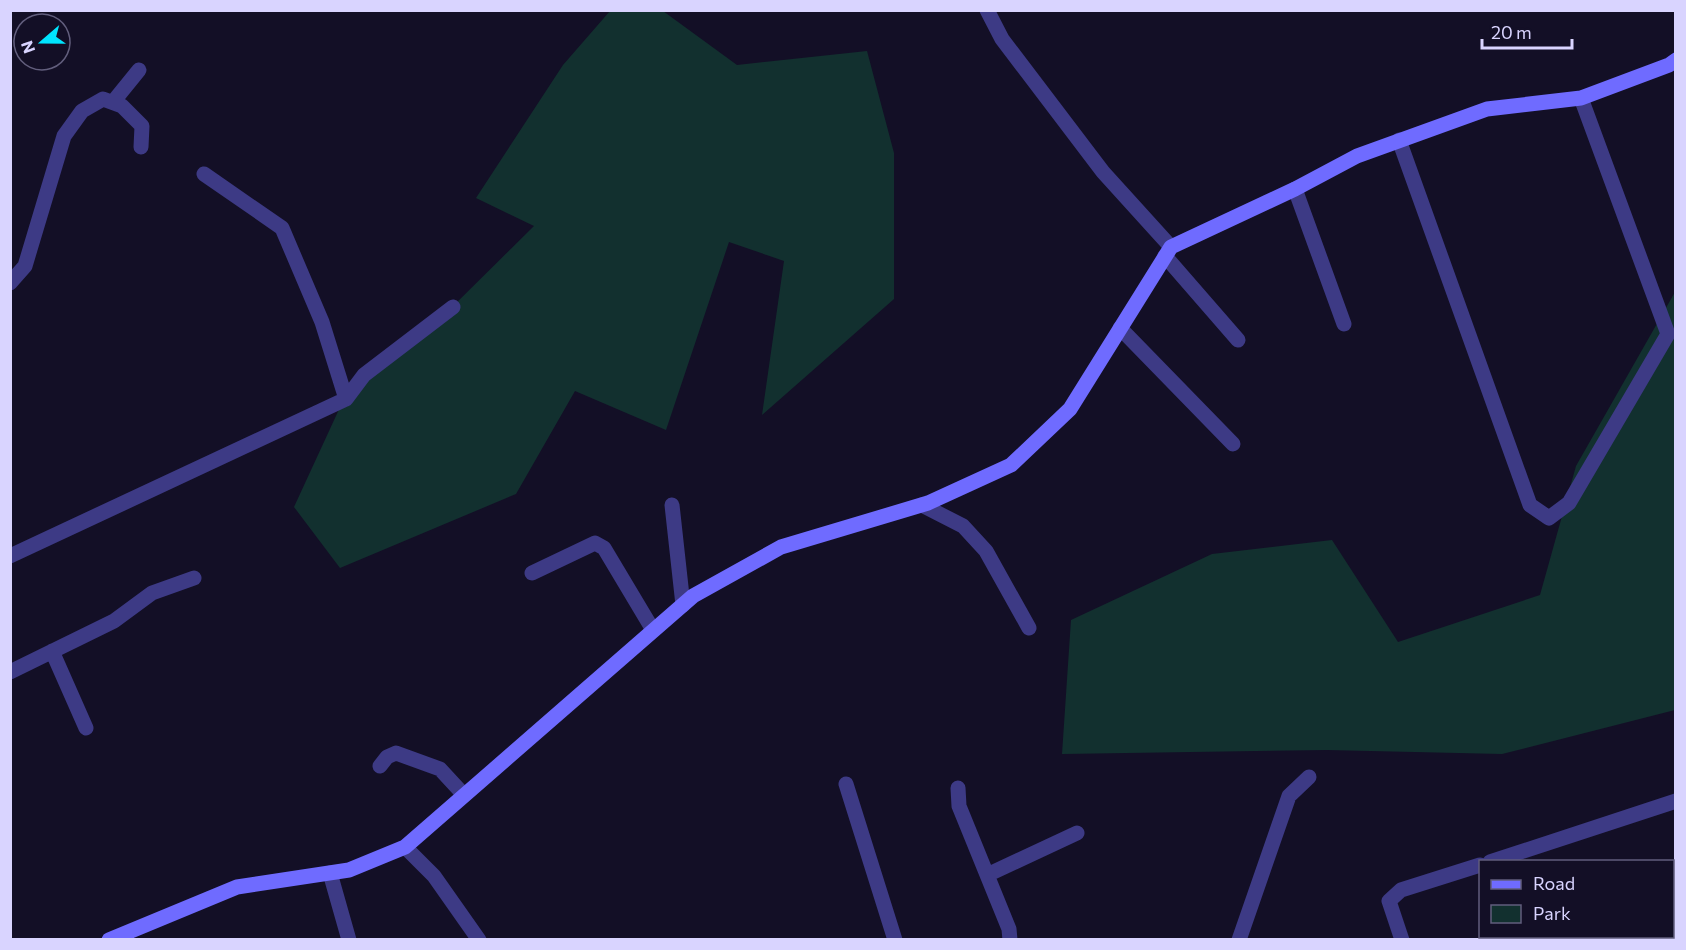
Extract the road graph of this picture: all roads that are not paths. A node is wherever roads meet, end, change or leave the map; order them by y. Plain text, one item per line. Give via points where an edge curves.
1 (987, 10) edge
2 (1676, 60) edge
3 (139, 70) dead end
4 (1581, 98) junction
5 (113, 102) junction
6 (1399, 140) junction
7 (141, 147) dead end
8 (204, 174) dead end
9 (1295, 189) junction
10 (1168, 251) junction
11 (10, 284) edge
12 (453, 307) dead end
13 (1344, 324) dead end
14 (1120, 328) junction
15 (1238, 340) dead end
16 (346, 399) junction
17 (1233, 444) dead end
18 (922, 505) junction
19 (672, 506) dead end
20 (10, 556) edge
21 (532, 573) dead end
22 (194, 578) dead end
23 (683, 605) junction
24 (1029, 628) dead end
25 (653, 630) junction
26 (52, 651) junction
27 (10, 672) edge
28 (86, 728) dead end
29 (380, 766) dead end
30 (1309, 777) dead end
31 (846, 784) dead end
32 (958, 788) dead end
33 (465, 795) junction
34 (1676, 801) edge
35 (1077, 833) dead end
36 (405, 847) junction
37 (1493, 860) edge
38 (1479, 865) edge
39 (330, 873) junction
40 (987, 875) junction
41 (109, 939) edge
42 (349, 939) edge
43 (478, 939) edge
44 (896, 939) edge
45 (1010, 939) edge
46 (1239, 939) edge
47 (1400, 939) edge

1 - 10 street via 1002,39
2 - 4 street
3 - 5 street
4 - 6 street via 1487,109
4 - 6 street via 1668,334 1569,503 1549,518 1530,505
5 - 7 street via 142,126
5 - 11 street via 103,99 82,111 64,136 25,266
6 - 9 street via 1357,156
8 - 16 street via 282,228 322,322
9 - 10 street
9 - 13 street
10 - 14 street
10 - 15 street
12 - 16 street via 364,375
14 - 17 street
14 - 18 street via 1070,409 1011,465
16 - 20 street
18 - 23 street via 782,547
18 - 24 street via 963,526 986,551
19 - 23 street
21 - 25 street via 596,543 604,548
22 - 26 street via 152,593 114,621
23 - 25 street
25 - 33 street
26 - 27 street
26 - 28 street
29 - 33 street via 396,753 440,769
30 - 46 street via 1289,796
31 - 44 street
32 - 40 street via 959,806
33 - 36 street
34 - 37 street
35 - 40 street
36 - 39 street via 349,870
36 - 43 street via 434,876
38 - 47 street via 1401,890 1389,901
39 - 41 street via 237,887
39 - 42 street
40 - 45 street

